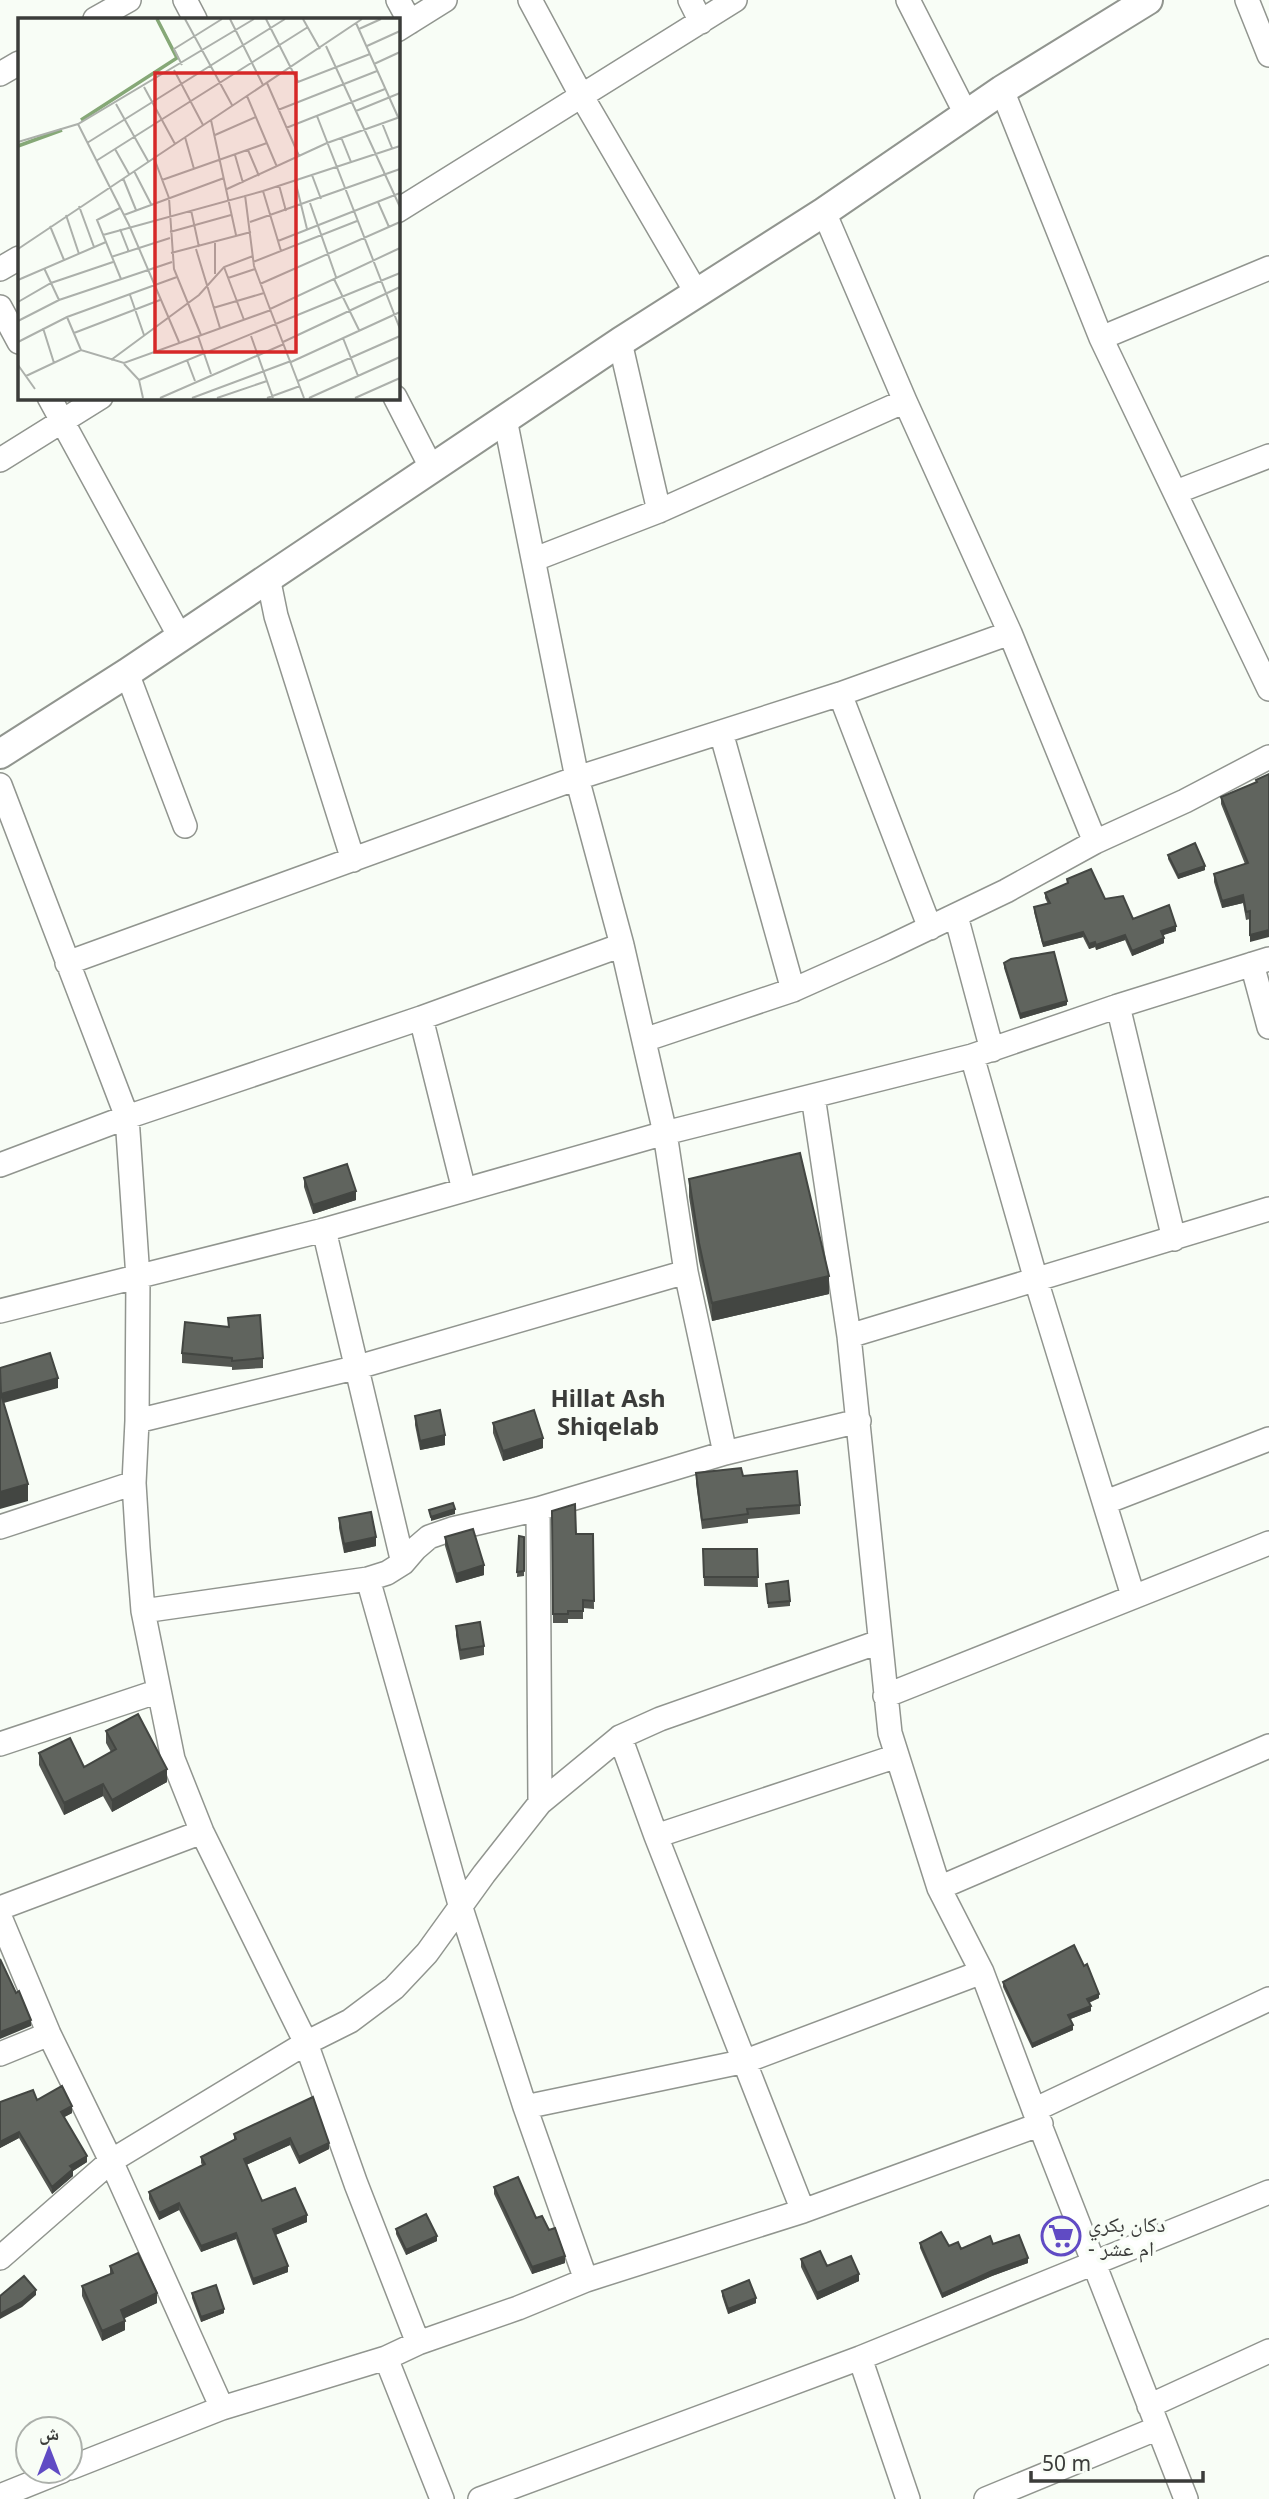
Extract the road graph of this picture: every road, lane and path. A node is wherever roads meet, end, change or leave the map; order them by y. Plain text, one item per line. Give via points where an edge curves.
1 (129, 0) edge
2 (185, 0) edge
3 (398, 0) edge
4 (445, 0) edge
5 (530, 0) edge
6 (690, 0) edge
7 (735, 0) edge
8 (908, 0) edge
9 (1148, 0) edge
10 (1247, 0) edge
11 (97, 18) edge
12 (194, 18) edge
13 (701, 22) junction
14 (404, 26) edge
15 (1269, 55) edge
16 (18, 64) edge
17 (0, 74) edge
18 (1002, 90) junction
19 (581, 95) junction
20 (966, 114) junction
21 (399, 210) edge
22 (824, 212) junction
23 (18, 259) edge
24 (1269, 268) edge
25 (0, 269) edge
26 (696, 292) junction
27 (0, 307) edge
28 (1101, 338) junction
29 (18, 340) edge
30 (621, 342) junction
31 (50, 399) edge
32 (98, 399) edge
33 (396, 399) edge
34 (905, 401) junction
35 (505, 419) junction
36 (62, 421) junction
37 (1269, 456) edge
38 (0, 460) edge
39 (432, 469) junction
40 (1176, 492) junction
41 (659, 511) junction
42 (535, 559) junction
43 (268, 577) junction
44 (1010, 633) junction
45 (180, 637) junction
46 (127, 673) junction
47 (1269, 690) edge
48 (840, 694) junction
49 (721, 732) junction
50 (0, 754) edge
51 (1269, 757) edge
52 (576, 778) junction
53 (0, 785) edge
54 (185, 827) dead end
55 (1095, 842) junction
56 (353, 860) junction
57 (956, 916) junction
58 (930, 928) junction
59 (622, 945) junction
60 (1261, 962) edge
61 (67, 963) junction
62 (793, 990) junction
63 (1118, 1006) junction
64 (421, 1018) junction
65 (1269, 1027) edge
66 (644, 1040) junction
67 (982, 1053) junction
68 (813, 1096) junction
69 (127, 1117) junction
70 (665, 1133) junction
71 (0, 1165) edge
72 (464, 1190) junction
73 (1269, 1209) edge
74 (324, 1230) junction
75 (1174, 1238) junction
76 (686, 1272) junction
77 (138, 1278) junction
78 (1036, 1280) junction
79 (0, 1311) edge
80 (849, 1336) junction
81 (358, 1367) junction
82 (137, 1421) junction
83 (859, 1421) junction
84 (1269, 1439) edge
85 (724, 1453) junction
86 (134, 1483) junction
87 (1106, 1502) junction
88 (538, 1509) junction
89 (0, 1527) edge
90 (1269, 1543) edge
91 (403, 1563) junction
92 (368, 1579) junction
93 (1133, 1596) junction
94 (143, 1611) junction
95 (879, 1642) junction
96 (159, 1691) junction
97 (885, 1696) junction
98 (621, 1737) junction
99 (0, 1744) edge
100 (1269, 1746) edge
101 (897, 1756) junction
102 (540, 1803) junction
103 (202, 1832) junction
104 (656, 1836) junction
105 (939, 1888) junction
106 (0, 1908) edge
107 (461, 1908) junction
108 (0, 1917) edge
109 (982, 1972) junction
110 (1269, 1999) edge
111 (49, 2034) junction
112 (306, 2043) junction
113 (0, 2054) edge
114 (746, 2061) junction
115 (525, 2107) junction
116 (1038, 2117) junction
117 (111, 2161) junction
118 (1269, 2192) edge
119 (803, 2211) junction
120 (0, 2258) edge
121 (1095, 2264) junction
122 (586, 2280) junction
123 (418, 2343) junction
124 (1269, 2351) edge
125 (386, 2358) junction
126 (860, 2358) junction
127 (1149, 2406) junction
128 (222, 2408) junction
129 (1158, 2428) junction
130 (84, 2462) edge
131 (27, 2485) edge
132 (0, 2496) edge
133 (442, 2499) edge
134 (480, 2499) edge
135 (908, 2499) edge
136 (986, 2499) edge
137 (1186, 2499) edge

1 - 11 street
2 - 12 street
3 - 14 street
4 - 14 street
5 - 19 street
6 - 13 street
7 - 13 street
8 - 20 street
9 - 18 street
10 - 15 street
13 - 19 street
16 - 17 street
18 - 20 street
18 - 28 street
19 - 21 street
19 - 26 street
20 - 22 street
22 - 26 street
22 - 34 street
23 - 25 street
24 - 28 street
26 - 30 street
27 - 29 street
28 - 40 street
30 - 35 street
30 - 41 street
31 - 36 street
32 - 36 street
33 - 39 street
34 - 41 street
34 - 44 street
35 - 39 street
35 - 42 street
36 - 38 street
36 - 45 street
37 - 40 street
39 - 43 street
40 - 47 street
41 - 42 street
42 - 52 street
43 - 45 street
43 - 56 street via 276,617
44 - 48 street
44 - 55 street
45 - 46 street
46 - 50 street
46 - 54 street
48 - 49 street
48 - 58 street
49 - 52 street
49 - 62 street
51 - 55 street
52 - 56 street
52 - 59 street
53 - 61 street
55 - 57 street
56 - 61 street
57 - 58 street
57 - 67 street
58 - 62 street
59 - 64 street
59 - 66 street
60 - 63 street
60 - 65 street
61 - 69 street
62 - 66 street
63 - 67 street
63 - 75 street
64 - 69 street
64 - 72 street
66 - 70 street
67 - 68 street
67 - 78 street
68 - 70 street
68 - 80 street
69 - 71 street
69 - 77 street
70 - 72 street
70 - 76 street
72 - 74 street
73 - 75 street
74 - 77 street
74 - 81 street
75 - 78 street
76 - 81 street
76 - 85 street
77 - 79 street
77 - 82 street
78 - 80 street
78 - 87 street
80 - 83 street
81 - 82 street
81 - 91 street
82 - 86 street
83 - 85 street
83 - 95 street
84 - 87 street
85 - 88 street
86 - 89 street
86 - 94 street
87 - 93 street
88 - 91 street via 429,1537
88 - 102 street
90 - 93 street
91 - 92 street
92 - 94 street
92 - 107 street
93 - 97 street
94 - 96 street
95 - 97 street
95 - 98 street
96 - 99 street
96 - 103 street via 173,1759
97 - 101 street
98 - 102 street
98 - 104 street
100 - 105 street
101 - 104 street
101 - 105 street
102 - 107 street
103 - 106 street
103 - 112 street
104 - 114 street
105 - 109 street
107 - 112 street via 394,1988 350,2021
107 - 115 street
108 - 111 street
109 - 114 street
109 - 116 street
110 - 116 street
111 - 113 street
111 - 117 street
112 - 117 street
112 - 123 street
114 - 115 street
114 - 119 street
115 - 122 street
116 - 119 street
116 - 121 street
117 - 120 street
117 - 128 street
118 - 121 street
119 - 122 street
121 - 126 street
121 - 127 street
122 - 123 street
123 - 125 street
124 - 127 street
125 - 128 street
125 - 133 street
126 - 134 street
126 - 135 street
127 - 129 street
128 - 130 street
129 - 136 street
129 - 137 street
131 - 132 street

